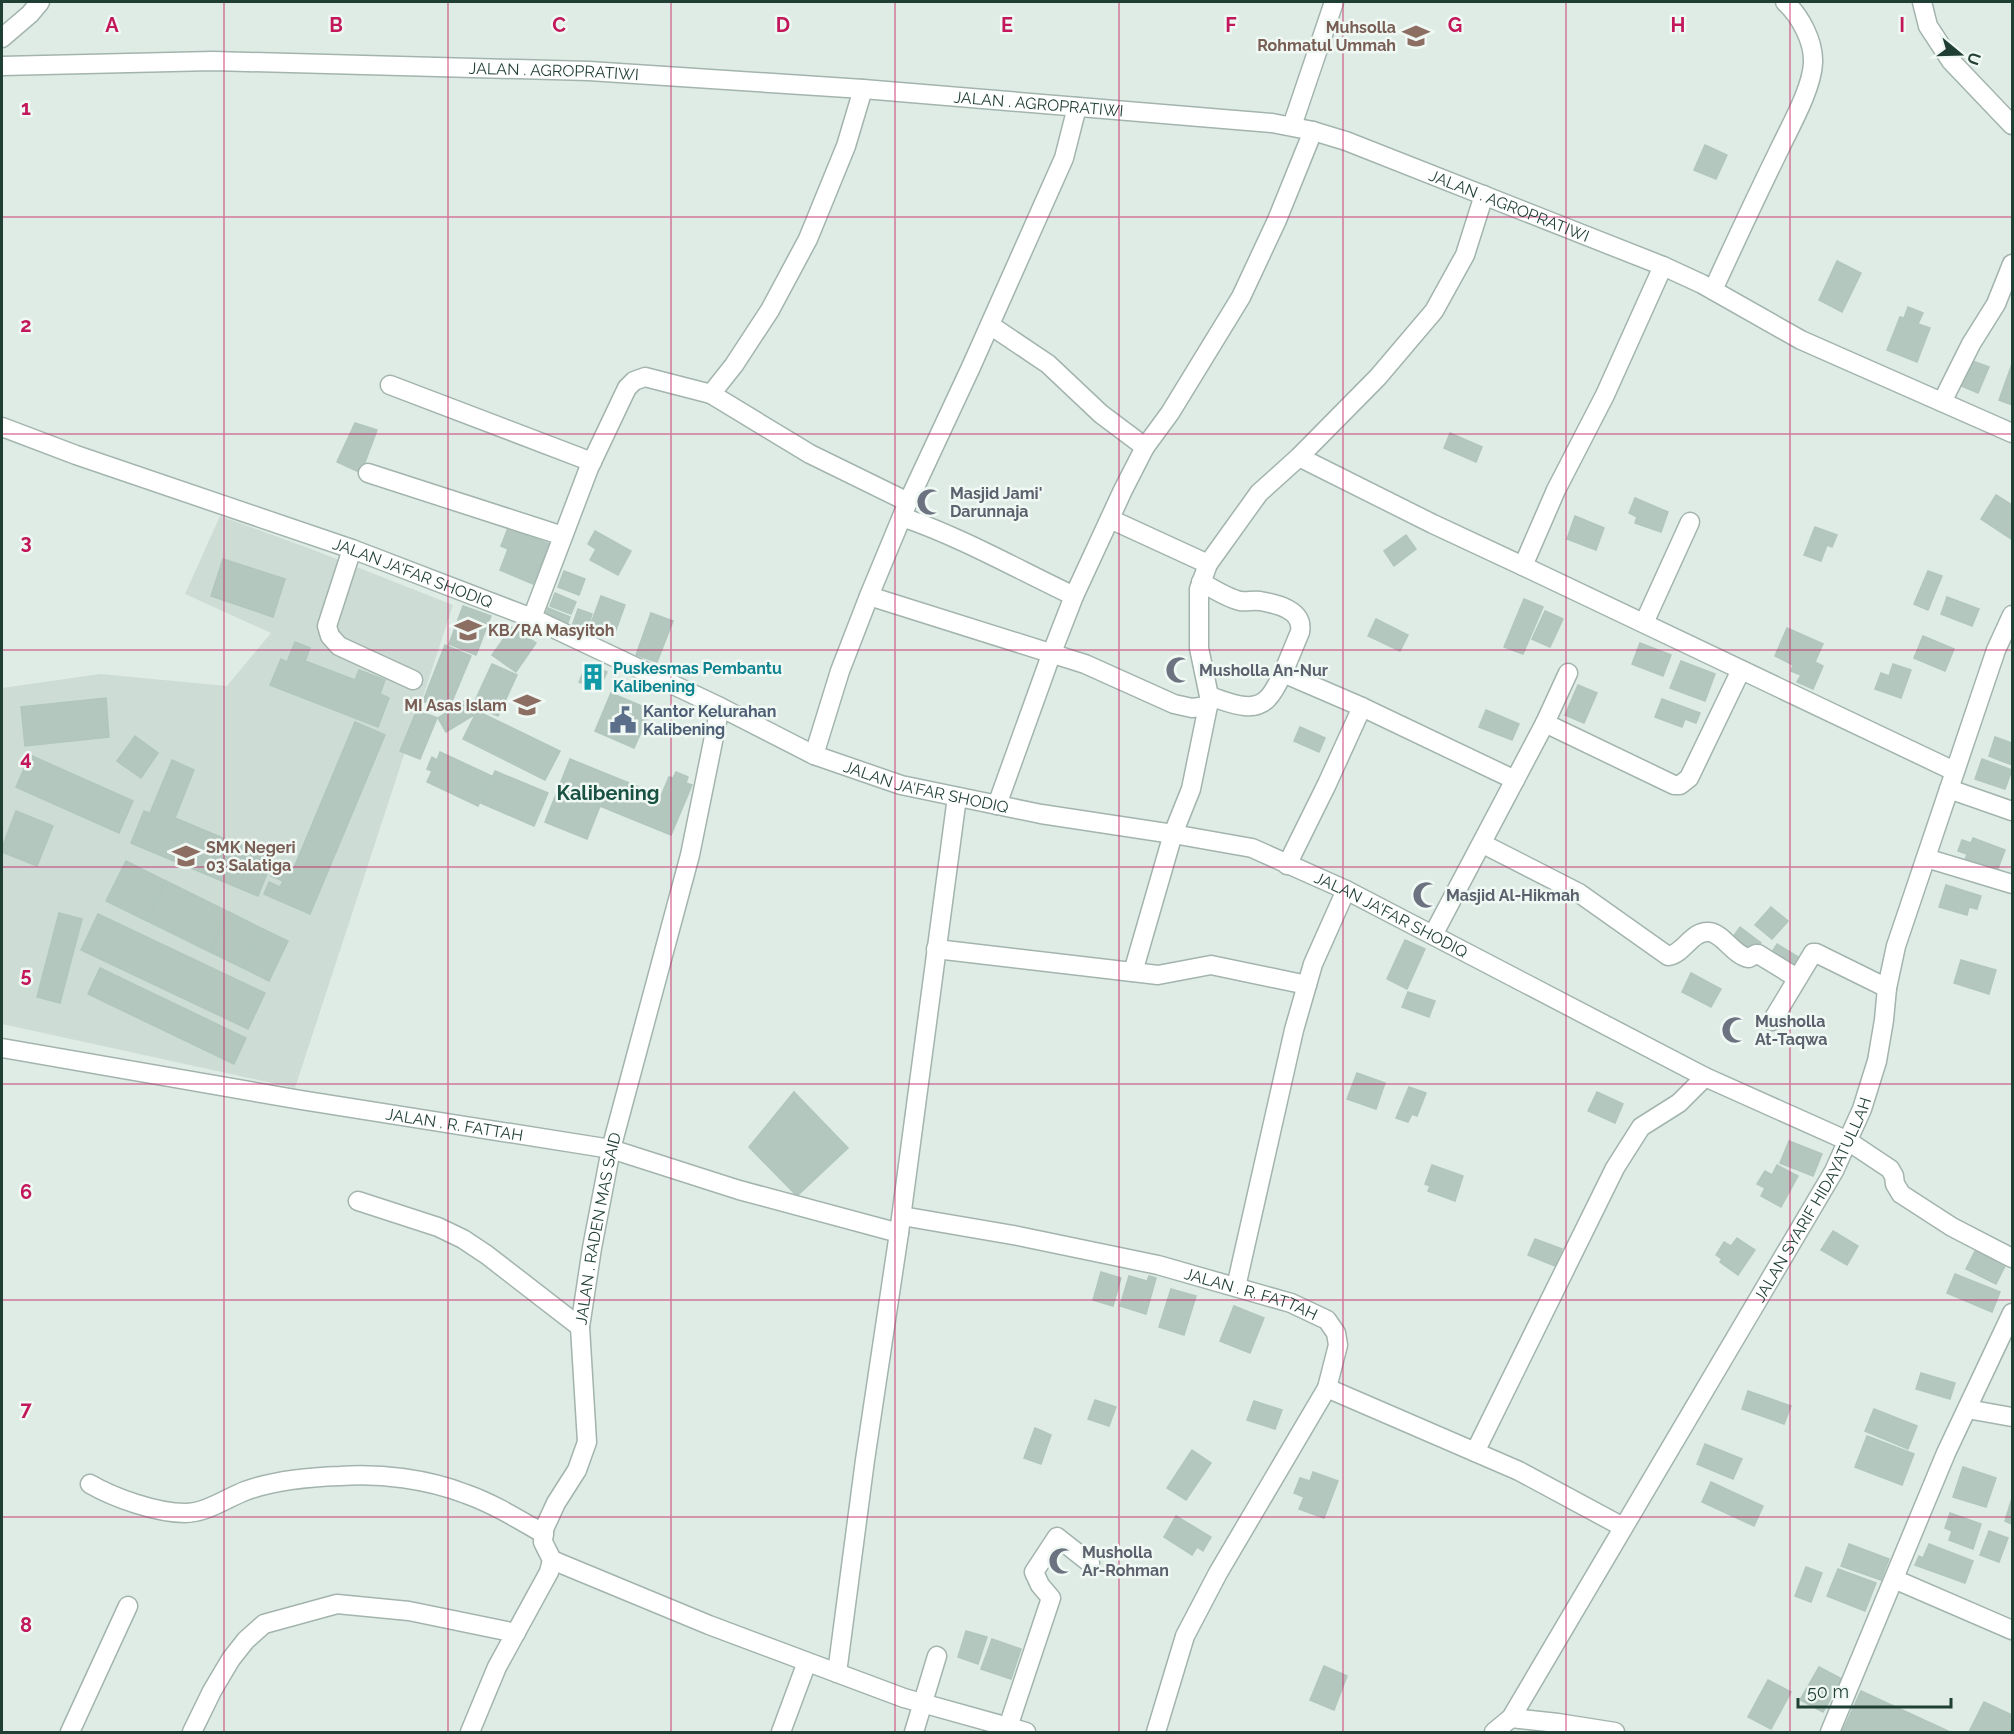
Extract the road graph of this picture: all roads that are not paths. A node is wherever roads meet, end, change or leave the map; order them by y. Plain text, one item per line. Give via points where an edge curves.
1 (40, 2) edge
2 (1334, 2) edge
3 (1785, 2) edge
4 (1922, 2) edge
5 (2, 38) edge
6 (2, 66) edge
7 (864, 89) junction
8 (1077, 107) junction
9 (2013, 125) edge
10 (1292, 126) junction
11 (1313, 131) junction
12 (1484, 195) junction
13 (2013, 264) edge
14 (1663, 266) junction
15 (1713, 290) junction
16 (990, 326) junction
17 (390, 385) dead end
18 (711, 394) junction
19 (1942, 402) junction
20 (2, 427) edge
21 (2013, 433) edge
22 (1145, 447) junction
23 (1299, 457) junction
24 (592, 462) junction
25 (368, 473) dead end
26 (905, 509) junction
27 (1110, 519) junction
28 (1690, 522) dead end
29 (563, 536) junction
30 (352, 549) junction
31 (1208, 564) junction
32 (1522, 566) junction
33 (1201, 582) junction
34 (869, 596) junction
35 (1074, 596) junction
36 (2013, 615) edge
37 (532, 618) junction
38 (1644, 623) junction
39 (2004, 652) edge
40 (1051, 655) junction
41 (1741, 670) junction
42 (1283, 673) junction
43 (1568, 673) dead end
44 (412, 680) dead end
45 (1209, 701) junction
46 (720, 707) junction
47 (1362, 707) junction
48 (1545, 723) junction
49 (814, 755) junction
50 (1954, 771) junction
51 (1515, 780) junction
52 (1949, 789) junction
53 (957, 796) junction
54 (997, 805) junction
55 (2013, 811) edge
56 (1173, 834) junction
57 (1483, 844) junction
58 (1926, 858) junction
59 (1287, 865) junction
60 (2013, 884) edge
61 (1346, 890) junction
62 (1434, 935) junction
63 (936, 949) junction
64 (1133, 972) junction
65 (1797, 978) junction
66 (1307, 986) junction
67 (1887, 988) junction
68 (1772, 1021) dead end
69 (2, 1048) edge
70 (1705, 1077) junction
71 (1848, 1141) junction
72 (610, 1149) junction
73 (358, 1201) dead end
74 (900, 1224) junction
75 (2013, 1258) edge
76 (1236, 1287) junction
77 (2013, 1313) edge
78 (580, 1327) junction
79 (1327, 1388) junction
80 (1967, 1409) junction
81 (2013, 1417) edge
82 (1475, 1452) junction
83 (90, 1484) dead end
84 (1623, 1527) junction
85 (544, 1534) junction
86 (552, 1560) junction
87 (1090, 1563) dead end
88 (1894, 1579) junction
89 (128, 1606) dead end
90 (2013, 1630) edge
91 (516, 1633) junction
92 (937, 1656) dead end
93 (807, 1662) junction
94 (837, 1673) junction
95 (923, 1704) junction
96 (1511, 1718) junction
97 (1008, 1727) junction
98 (1558, 1728) edge
99 (70, 1732) edge
100 (192, 1732) edge
101 (470, 1732) edge
102 (781, 1732) edge
103 (914, 1732) edge
104 (1026, 1732) edge
105 (1156, 1732) edge
106 (1494, 1732) edge
107 (1615, 1732) edge
108 (1830, 1732) edge

1 - 5 street
2 - 10 street
3 - 15 street via 1808,38 1812,72
4 - 9 street via 1928,26 1950,61
6 - 7 street, JALAN . AGROPRATIWI via 213,61 589,71
7 - 8 street, JALAN . AGROPRATIWI
7 - 18 street via 846,146 808,239 770,310
8 - 10 street, JALAN . AGROPRATIWI
8 - 16 street via 1064,158
10 - 11 street, JALAN . AGROPRATIWI
11 - 12 street, JALAN . AGROPRATIWI
11 - 22 street via 1241,297
12 - 14 street, JALAN . AGROPRATIWI
12 - 23 street via 1464,255 1434,311 1378,377
13 - 19 street via 1996,304
14 - 15 street, JALAN . AGROPRATIWI
14 - 32 street
15 - 19 street, JALAN . AGROPRATIWI via 1801,339
16 - 22 street via 1048,364 1101,414
16 - 26 street
17 - 24 street
18 - 24 street via 645,377 634,381
18 - 26 street
19 - 21 street, JALAN . AGROPRATIWI
20 - 30 street, JALAN JA'FAR SHODIQ
22 - 27 street
23 - 31 street via 1258,493
23 - 32 street
24 - 29 street
25 - 29 street
26 - 34 street
26 - 35 street via 937,529
27 - 31 street
27 - 35 street
28 - 38 street
29 - 37 street
30 - 37 street, JALAN JA'FAR SHODIQ
30 - 44 street via 327,626 330,636 339,646
31 - 33 street
32 - 38 street
33 - 42 street via 1223,595 1290,610 1299,618 1300,632
33 - 45 street via 1199,648
34 - 40 street
34 - 49 street
35 - 40 street
36 - 39 street, JALAN SYARIF HIDAYATULLAH
37 - 46 street, JALAN JA'FAR SHODIQ
38 - 41 street
39 - 50 street, JALAN SYARIF HIDAYATULLAH
40 - 45 street via 1085,664 1174,704 1192,708
40 - 54 street
41 - 48 street via 1689,778 1680,785
41 - 50 street
42 - 45 street via 1268,699 1258,705 1244,707
42 - 47 street
43 - 48 street
45 - 56 street via 1191,789
46 - 49 street, JALAN JA'FAR SHODIQ
46 - 72 street, JALAN . RADEN MAS SAID via 690,855
47 - 51 street
47 - 59 street
48 - 51 street
49 - 53 street, JALAN JA'FAR SHODIQ via 901,785
50 - 52 street, JALAN SYARIF HIDAYATULLAH
51 - 57 street
52 - 55 street
52 - 58 street, JALAN SYARIF HIDAYATULLAH
53 - 54 street, JALAN JA'FAR SHODIQ
53 - 63 street
54 - 56 street, JALAN JA'FAR SHODIQ
56 - 59 street, JALAN JA'FAR SHODIQ via 1252,848
56 - 64 street
57 - 62 street
57 - 65 street via 1579,893 1668,956 1707,931 1743,957 1758,954
58 - 60 street
58 - 67 street, JALAN SYARIF HIDAYATULLAH via 1896,945
59 - 61 street, JALAN JA'FAR SHODIQ
61 - 62 street, JALAN JA'FAR SHODIQ
61 - 66 street
62 - 70 street, JALAN JA'FAR SHODIQ
63 - 64 street
63 - 74 street
64 - 66 street via 1158,975 1211,965
65 - 67 street via 1816,953
65 - 68 street
66 - 76 street
67 - 71 street, JALAN SYARIF HIDAYATULLAH via 1877,1061
69 - 72 street, JALAN . R. FATTAH
70 - 71 street, JALAN JA'FAR SHODIQ
70 - 82 street via 1679,1103 1641,1127 1615,1168
71 - 75 street, JALAN JA'FAR SHODIQ via 1890,1169 1901,1194 1952,1227
71 - 84 street, JALAN SYARIF HIDAYATULLAH via 1834,1172
72 - 74 street, JALAN . R. FATTAH via 740,1190
72 - 78 street, JALAN . RADEN MAS SAID
73 - 78 street via 463,1239
74 - 76 street, JALAN . R. FATTAH via 1018,1236 1134,1260
74 - 94 street
76 - 79 street, JALAN . R. FATTAH via 1291,1303 1327,1320 1338,1344
77 - 80 street
78 - 85 street, JALAN . RADEN MAS SAID via 587,1442
79 - 82 street
79 - 105 street, JALAN . R. FATTAH via 1185,1636
80 - 81 street
80 - 88 street
82 - 84 street
83 - 85 street via 132,1503 186,1514 247,1491 289,1482 340,1476 408,1479 465,1493
84 - 96 street, JALAN SYARIF HIDAYATULLAH
85 - 86 street via 543,1542
86 - 91 street
86 - 93 street
87 - 97 street via 1057,1537 1034,1572 1051,1598
88 - 90 street
88 - 108 street
89 - 99 street
91 - 100 street via 409,1611 337,1604 264,1624 231,1659
91 - 101 street
92 - 95 street
93 - 94 street
93 - 102 street
94 - 95 street
95 - 97 street
95 - 103 street
96 - 98 street
96 - 106 street, JALAN SYARIF HIDAYATULLAH
97 - 104 street
98 - 107 street

